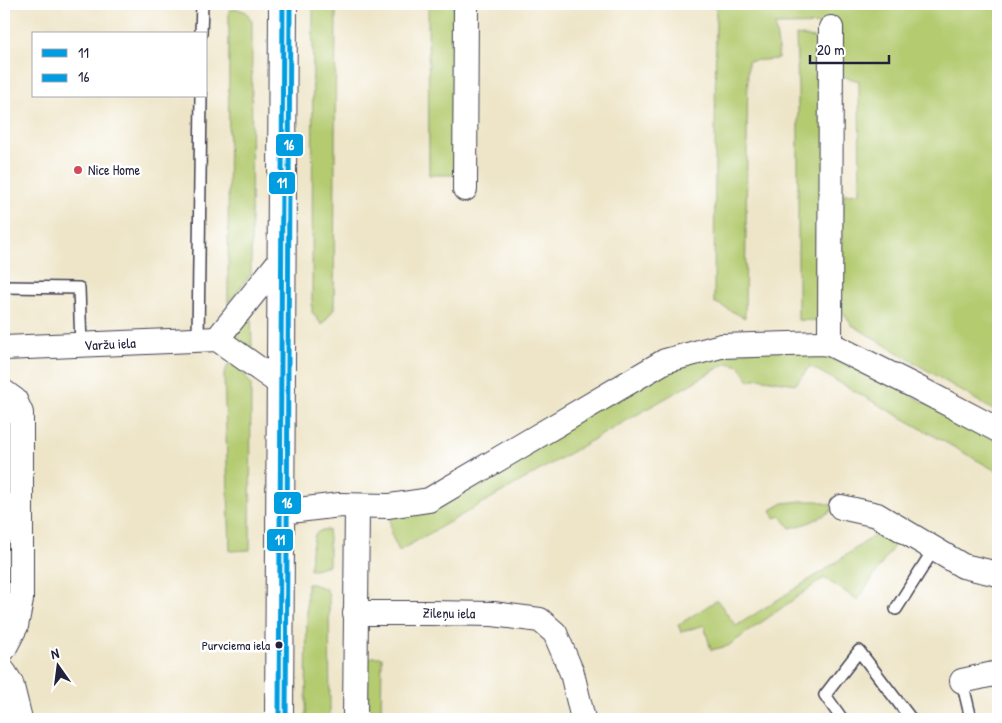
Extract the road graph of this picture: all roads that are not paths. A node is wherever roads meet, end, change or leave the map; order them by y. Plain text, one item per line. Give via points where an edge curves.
1 (202, 4) edge
2 (283, 4) edge
3 (466, 4) edge
4 (830, 28) dead end
5 (201, 32) edge
6 (201, 98) edge
7 (465, 189) dead end
8 (282, 258) junction
9 (4, 287) edge
10 (208, 339) junction
11 (830, 344) junction
12 (81, 345) junction
13 (4, 348) edge
14 (282, 386) junction
15 (4, 392) edge
16 (998, 430) edge
17 (357, 506) junction
18 (841, 507) dead end
19 (281, 512) junction
20 (934, 549) junction
21 (998, 574) edge
22 (896, 609) dead end
23 (355, 613) junction
24 (4, 649) edge
25 (4, 672) edge
26 (998, 673) edge
27 (962, 681) joint
28 (20, 719) edge
29 (279, 719) edge
30 (355, 719) edge
31 (583, 719) edge
32 (842, 719) edge
33 (911, 719) edge
34 (971, 719) edge

1 - 5 lane
2 - 8 street
3 - 7 street
4 - 11 street
6 - 10 lane
8 - 10 street
8 - 14 street
9 - 12 lane via 80,288
10 - 12 street, Varžu iela
10 - 14 street
11 - 16 street
11 - 17 street via 721,346 665,361 430,500 389,506
12 - 13 street, Varžu iela
14 - 19 street
15 - 24 street via 15,400 21,413 21,600 16,626
17 - 19 street
17 - 23 street
18 - 20 street via 877,515
19 - 29 street
20 - 21 street via 963,566
20 - 22 lane
23 - 30 street
23 - 31 street, Zileņu iela via 493,614 540,620 555,633 572,673
25 - 28 street via 11,683
26 - 27 street
27 - 34 lane
32 - 33 lane via 825,695 859,651

